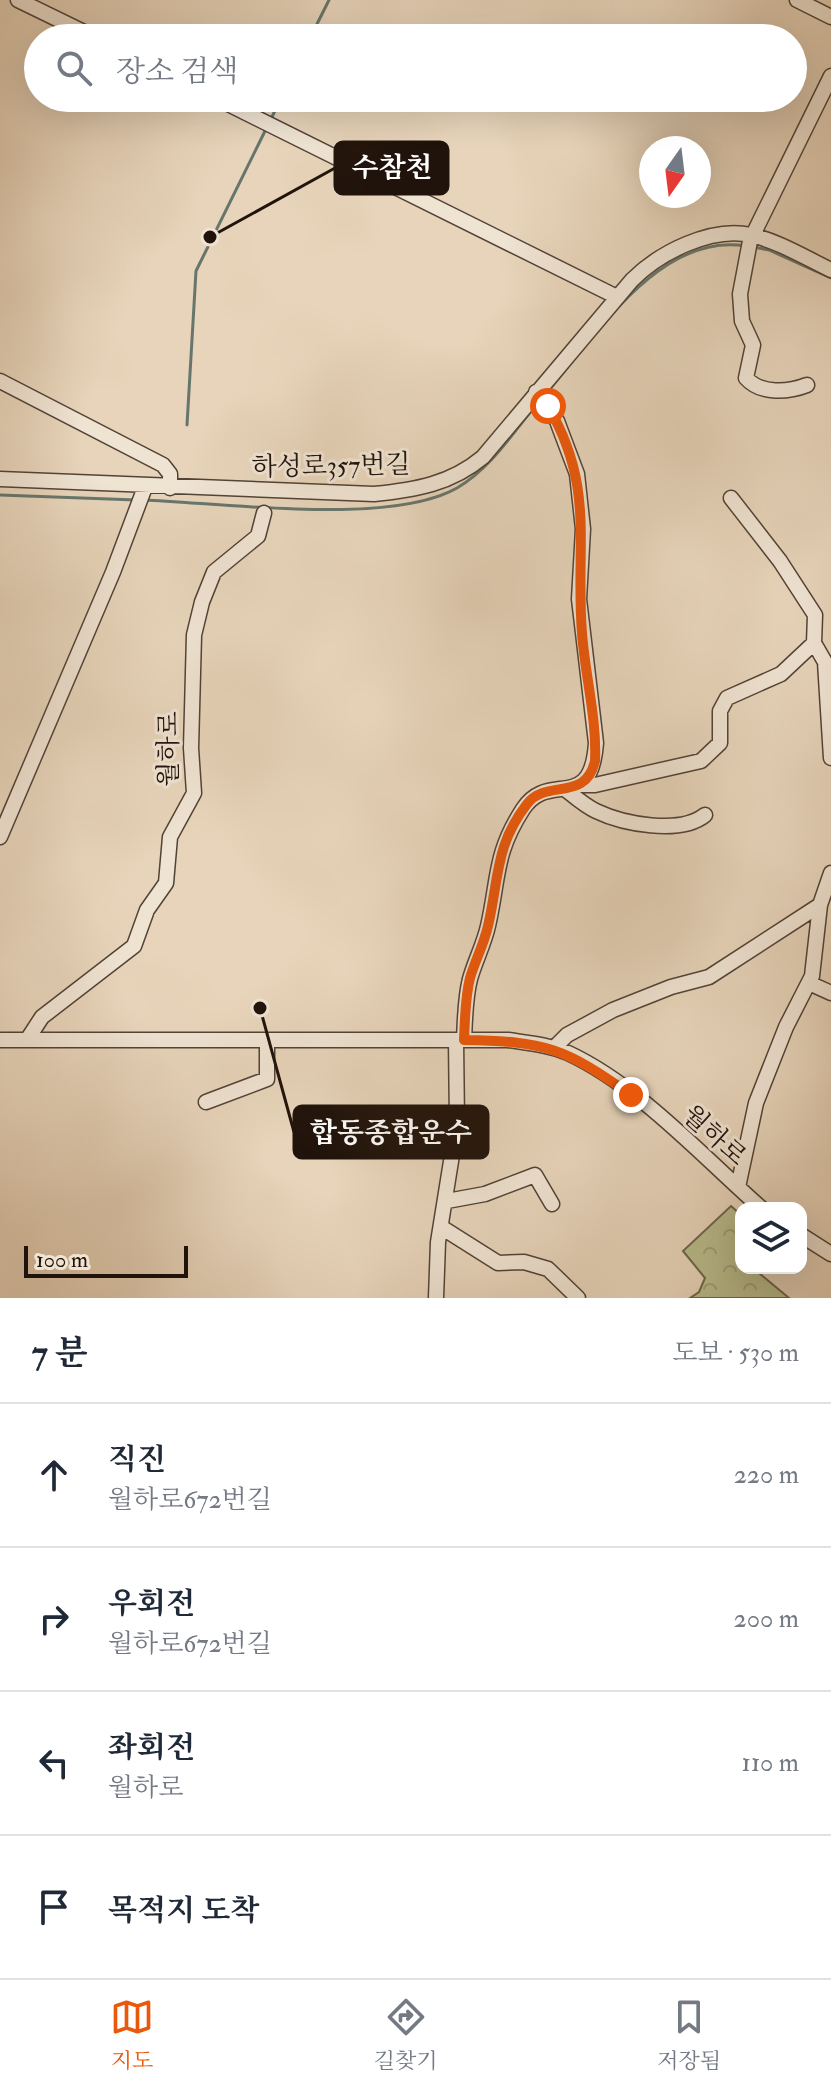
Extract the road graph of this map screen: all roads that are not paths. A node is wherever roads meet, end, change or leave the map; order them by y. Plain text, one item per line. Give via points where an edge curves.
1 (18, 0) edge
2 (797, 0) edge
3 (831, 17) edge
4 (67, 24) edge
5 (831, 76) edge
6 (245, 112) edge
7 (749, 243) junction
8 (831, 270) edge
9 (617, 297) junction
10 (0, 381) edge
11 (807, 385) dead end
12 (541, 398) junction
13 (0, 479) edge
14 (170, 488) junction
15 (144, 490) junction
16 (731, 498) dead end
17 (264, 513) dead end
18 (814, 643) junction
19 (831, 758) edge
20 (580, 785) junction
21 (565, 789) junction
22 (705, 815) dead end
23 (0, 837) edge
24 (831, 873) edge
25 (820, 905) junction
26 (809, 983) junction
27 (831, 993) edge
28 (0, 1040) edge
29 (27, 1040) junction
30 (460, 1040) junction
31 (267, 1042) junction
32 (554, 1048) junction
33 (206, 1102) dead end
34 (738, 1187) junction
35 (447, 1201) junction
36 (754, 1202) edge
37 (552, 1204) dead end
38 (441, 1227) junction
39 (807, 1239) edge
40 (831, 1254) edge
41 (436, 1298) edge
42 (578, 1298) edge

1 - 4 street
2 - 3 street
5 - 7 street
6 - 9 street
7 - 8 street, 하성로357번길
7 - 9 street, 하성로357번길 via 727,235 682,247 642,269
7 - 11 street via 740,294 742,321 753,345 746,378 781,391
9 - 12 street, 하성로357번길
10 - 14 street via 163,465 170,474
12 - 14 street, 하성로357번길 via 472,466 424,487 374,494
12 - 20 street via 570,449 582,505 579,599 596,743 592,770
13 - 15 street, 하성로357번길
14 - 15 street, 하성로357번길
15 - 23 street
16 - 18 street via 811,604
17 - 29 street, 월하로 via 258,536 214,572 202,602 194,635 194,793 170,837 166,883 147,910 134,946 42,1017
18 - 19 street via 825,662
18 - 20 street via 781,674 727,698 720,711 720,743 701,761
20 - 21 street
21 - 22 street via 596,812 617,818 685,825
21 - 30 street via 530,800 504,847
24 - 25 street
25 - 26 street via 819,943
25 - 32 street via 709,977 613,1010
26 - 27 street
26 - 34 street via 759,1094
28 - 29 street, 월하로
29 - 31 street, 월하로
30 - 31 street, 월하로
30 - 32 street, 월하로 via 508,1040
30 - 35 street
31 - 33 street via 267,1079
32 - 34 street, 월하로 via 631,1095
34 - 36 street, 월하로
35 - 37 street via 485,1194 535,1175
35 - 38 street
38 - 41 street
38 - 42 street via 498,1263 524,1262 548,1269
39 - 40 street

